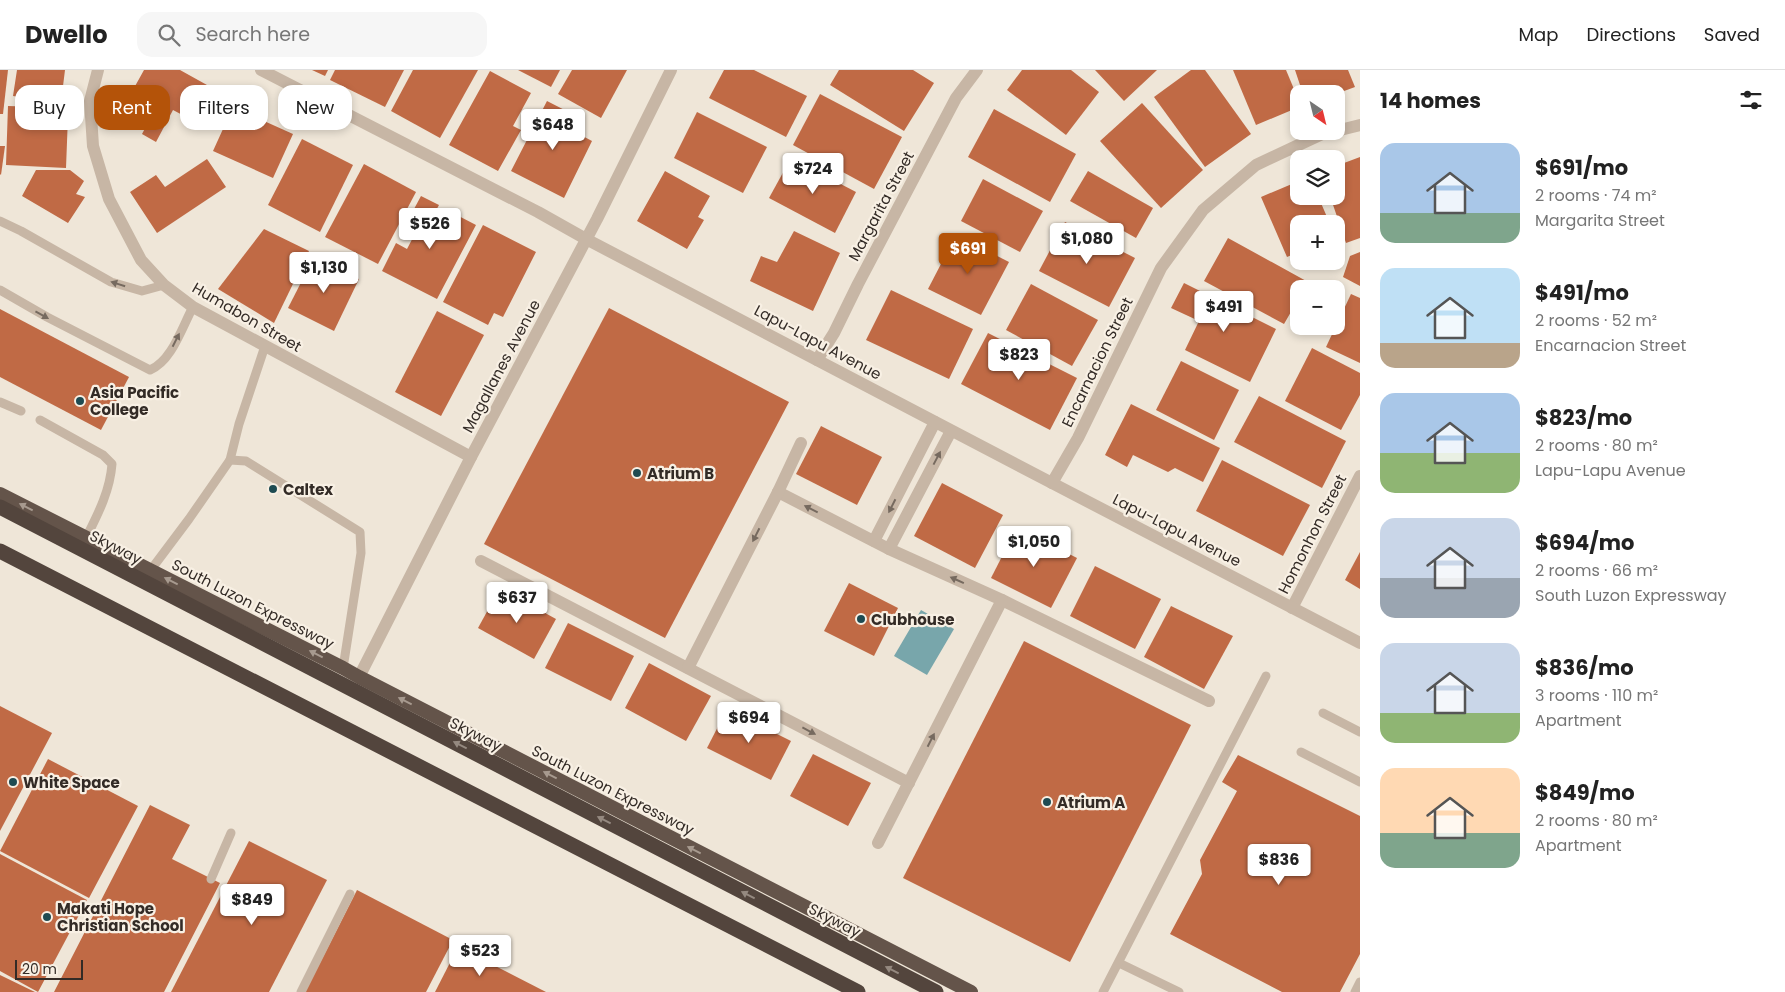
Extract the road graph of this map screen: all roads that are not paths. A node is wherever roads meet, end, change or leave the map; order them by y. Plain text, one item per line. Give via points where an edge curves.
1 (98, 70) edge
2 (261, 70) edge
3 (672, 70) edge
4 (977, 70) edge
5 (1360, 125) edge
6 (1345, 129) edge
7 (1309, 140) edge
8 (0, 221) edge
9 (586, 239) junction
10 (164, 285) junction
11 (0, 290) edge
12 (193, 307) junction
13 (265, 346) junction
14 (817, 360) junction
15 (0, 402) edge
16 (22, 411) dead end
17 (40, 420) dead end
18 (935, 422) junction
19 (951, 431) junction
20 (801, 443) dead end
21 (471, 457) junction
22 (230, 460) junction
23 (1360, 476) edge
24 (1052, 484) junction
25 (778, 492) junction
26 (0, 494) edge
27 (0, 507) edge
28 (86, 538) junction
29 (874, 542) junction
30 (889, 549) junction
31 (0, 551) edge
32 (0, 558) edge
33 (481, 561) dead end
34 (150, 570) junction
35 (1002, 600) junction
36 (1292, 608) junction
37 (1360, 643) edge
38 (343, 668) junction
39 (688, 668) junction
40 (1266, 676) dead end
41 (359, 677) junction
42 (1209, 701) dead end
43 (1323, 713) dead end
44 (1360, 732) edge
45 (1301, 752) dead end
46 (1360, 782) edge
47 (909, 784) junction
48 (231, 833) dead end
49 (878, 843) dead end
50 (211, 878) dead end
51 (350, 894) dead end
52 (1119, 962) junction
53 (1360, 982) edge
54 (302, 992) edge
55 (851, 992) edge
56 (858, 992) edge
57 (936, 992) edge
58 (971, 992) edge
59 (1103, 992) edge
60 (1179, 992) edge
61 (1355, 992) edge

1 - 10 street, Humabon Street via 90,101 93,146 109,199 141,260
2 - 9 street, Lapu-Lapu Avenue
3 - 9 street, Magallanes Avenue
4 - 14 street, Margarita Street via 956,98
5 - 6 street, Encarnacion Street
7 - 24 street, Encarnacion Street via 1256,165 1203,210 1162,268
10 -> 8 lane via 142,291 111,282
9 - 14 street, Lapu-Lapu Avenue
9 - 21 street, Magallanes Avenue
10 - 12 street, Humabon Street
11 -> 12 lane via 150,370 166,359
12 - 13 street, Humabon Street
13 - 21 street, Humabon Street
13 - 22 lane
14 - 18 street, Lapu-Lapu Avenue
15 - 16 lane
17 - 28 lane via 103,454 112,464 105,497
18 - 19 street, Lapu-Lapu Avenue
18 -> 29 street
19 - 24 street, Lapu-Lapu Avenue
30 -> 19 street
20 - 25 street
21 - 41 street, Magallanes Avenue
22 - 34 lane
22 - 38 lane via 246,461 360,532 361,553
23 - 36 street, Homonhon Street
24 - 36 street, Lapu-Lapu Avenue
29 -> 25 street
25 -> 39 street
28 -> 26 highway, South Luzon Expressway
57 -> 27 highway, Skyway
28 - 34 highway, South Luzon Expressway
29 - 30 street
35 -> 30 street
31 - 56 highway
32 - 55 highway
33 - 39 street
38 -> 34 highway, South Luzon Expressway
35 - 42 street
47 -> 35 street
36 - 37 street, Lapu-Lapu Avenue
38 - 41 highway, South Luzon Expressway
39 -> 47 street
40 - 52 lane
58 -> 41 highway, South Luzon Expressway
43 - 44 lane
45 - 46 lane
47 - 49 street
48 - 50 lane
51 - 54 lane
52 - 59 lane
52 - 60 lane
53 - 61 lane

